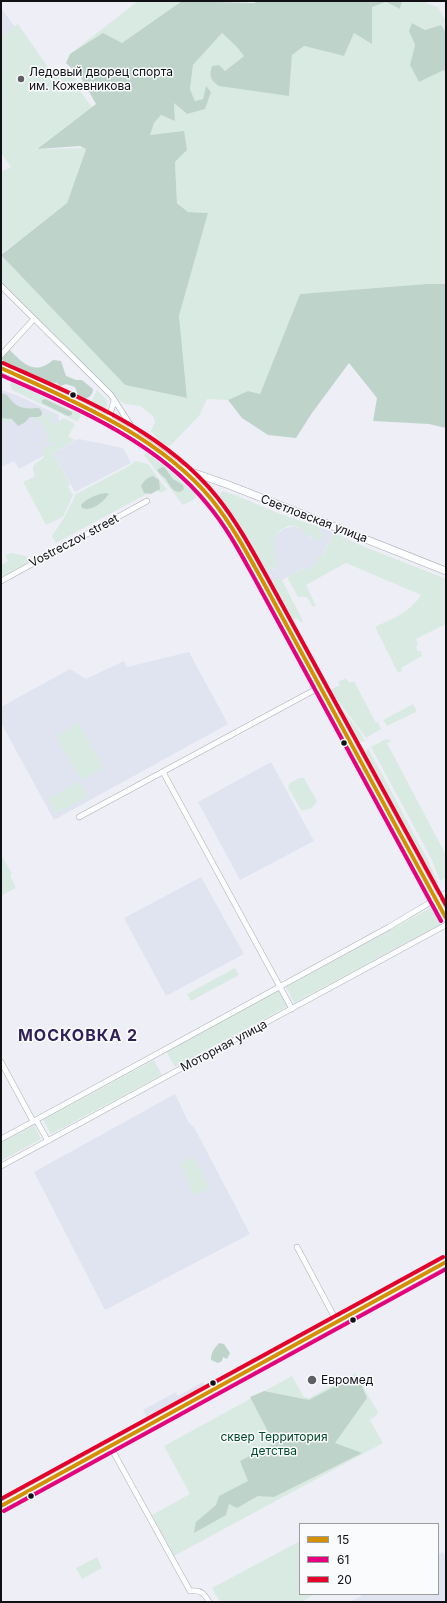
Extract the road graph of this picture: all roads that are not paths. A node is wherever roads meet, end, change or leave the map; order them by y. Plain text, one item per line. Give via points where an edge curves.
1 (1, 286) edge
2 (34, 319) junction
3 (1, 355) edge
4 (1, 368) edge
5 (114, 400) junction
6 (109, 419) junction
7 (140, 440) junction
8 (181, 468) junction
9 (147, 502) dead end
10 (446, 571) edge
11 (1, 581) edge
12 (320, 687) junction
13 (163, 772) junction
14 (79, 817) dead end
15 (446, 893) edge
16 (436, 900) junction
17 (446, 918) edge
18 (446, 925) edge
19 (280, 987) junction
20 (292, 1009) junction
21 (1, 1062) edge
22 (35, 1121) junction
23 (1, 1139) edge
24 (48, 1141) junction
25 (1, 1166) edge
26 (297, 1247) dead end
27 (446, 1262) edge
28 (337, 1322) junction
29 (110, 1446) junction
30 (1, 1506) edge
31 (209, 1602) edge

1 - 2 street
2 - 3 street
2 - 5 street
4 - 6 main road via 74,400
5 - 6 street
5 - 7 street
6 - 7 main road
7 - 8 main road
8 - 10 main road, Светловская улица
8 - 12 main road via 223,514
9 - 11 street, Vostreczov street
12 - 13 street
12 - 16 main road
13 - 14 street
13 - 19 street
15 - 16 street, Моторная улица
16 - 17 main road
16 - 19 street, Моторная улица
18 - 20 street, Моторная улица
19 - 20 street
19 - 22 street, Моторная улица
20 - 24 street, Моторная улица
21 - 22 street
22 - 23 street, Моторная улица
22 - 24 street
24 - 25 street, Моторная улица
26 - 28 street
27 - 28 main road
28 - 29 main road
29 - 30 main road
29 - 31 street via 190,1591 204,1593

